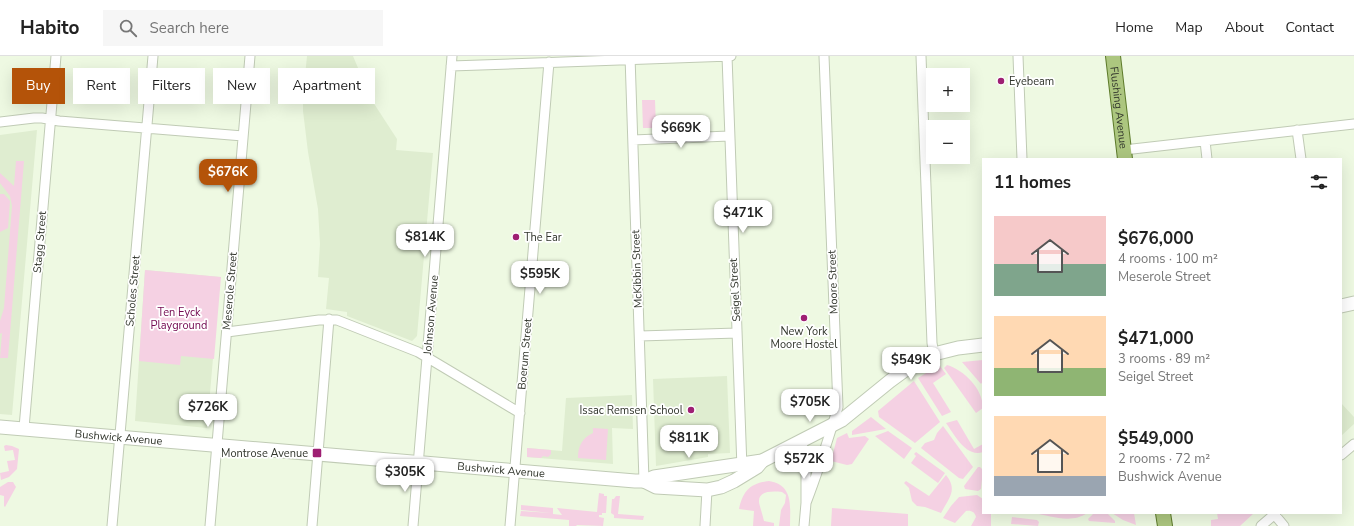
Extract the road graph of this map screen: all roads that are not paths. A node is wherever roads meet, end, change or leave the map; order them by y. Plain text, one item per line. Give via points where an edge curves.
1 (56, 56) edge
2 (153, 56) edge
3 (250, 56) edge
4 (452, 56) edge
5 (727, 56) edge
6 (731, 56) edge
7 (824, 56) edge
8 (921, 56) edge
9 (1018, 56) edge
10 (1113, 56) edge
11 (630, 58) edge
12 (533, 59) edge
13 (549, 62) junction
14 (452, 66) junction
15 (50, 119) junction
16 (0, 122) edge
17 (1354, 124) edge
18 (147, 128) junction
19 (1297, 130) junction
20 (243, 136) junction
21 (730, 136) junction
22 (633, 140) junction
23 (1205, 141) junction
24 (1125, 154) edge
25 (1022, 158) edge
26 (1207, 158) edge
27 (1301, 158) edge
28 (1354, 303) edge
29 (1342, 306) edge
30 (329, 319) junction
31 (227, 332) junction
32 (737, 333) junction
33 (640, 336) junction
34 (982, 345) edge
35 (934, 354) junction
36 (427, 357) junction
37 (520, 413) junction
38 (832, 426) junction
39 (0, 427) edge
40 (24, 428) junction
41 (120, 437) junction
42 (800, 442) junction
43 (217, 446) junction
44 (318, 454) junction
45 (418, 463) junction
46 (742, 470) junction
47 (515, 471) junction
48 (644, 481) junction
49 (707, 490) junction
50 (806, 503) junction
51 (1163, 514) edge
52 (1275, 514) edge
53 (112, 526) edge
54 (210, 526) edge
55 (312, 526) edge
56 (413, 526) edge
57 (510, 526) edge
58 (705, 526) edge
59 (804, 526) edge
60 (1165, 526) edge
61 (1261, 526) edge
62 (1284, 526) edge

1 - 15 street, Stagg Street
2 - 18 street, Scholes Street
3 - 20 street, Meserole Street
4 - 14 street, Johnson Avenue
5 - 6 street
5 - 11 street
5 - 21 street, Seigel Street
7 - 38 street, Moore Street via 838,407
8 - 35 street
9 - 25 street
10 - 24 main road, Flushing Avenue
11 - 13 street
11 - 22 street, McKibbin Street
12 - 13 street
12 - 14 street
13 - 37 street, Boerum Street
14 - 36 street, Johnson Avenue
15 - 16 street
15 - 18 street
15 - 40 street, Stagg Street
17 - 19 street
18 - 20 street
18 - 41 street, Scholes Street
19 - 23 street
19 - 27 street
20 - 31 street, Meserole Street
21 - 22 street
21 - 32 street, Seigel Street
22 - 33 street, McKibbin Street
23 - 24 street
23 - 26 street
28 - 29 main road
30 - 31 street
30 - 36 street
30 - 44 street
31 - 43 street, Meserole Street
32 - 33 street
32 - 46 street, Seigel Street
33 - 48 street, McKibbin Street
34 - 35 main road, Bushwick Avenue
35 - 38 main road, Bushwick Avenue via 916,362
36 - 37 street
36 - 45 street, Johnson Avenue
37 - 47 street, Boerum Street
38 - 42 main road, Bushwick Avenue
38 - 50 street, Moore Street
39 - 40 main road, Bushwick Avenue
40 - 41 main road, Bushwick Avenue
41 - 43 main road, Bushwick Avenue
41 - 53 street, Scholes Street
42 - 46 main road, Bushwick Avenue
42 - 50 street, Moore Street via 806,453
43 - 44 main road, Bushwick Avenue
43 - 54 street, Meserole Street
44 - 45 main road, Bushwick Avenue
44 - 55 street
45 - 47 main road, Bushwick Avenue
45 - 56 street, Johnson Avenue
46 - 48 main road, Bushwick Avenue via 654,477
46 - 49 main road, Bushwick Avenue via 734,481
47 - 48 main road, Bushwick Avenue
47 - 57 street, Boerum Street
48 - 49 main road, Bushwick Avenue via 656,487
49 - 58 street
50 - 59 street, Moore Street
51 - 60 main road
52 - 61 street
52 - 62 street

